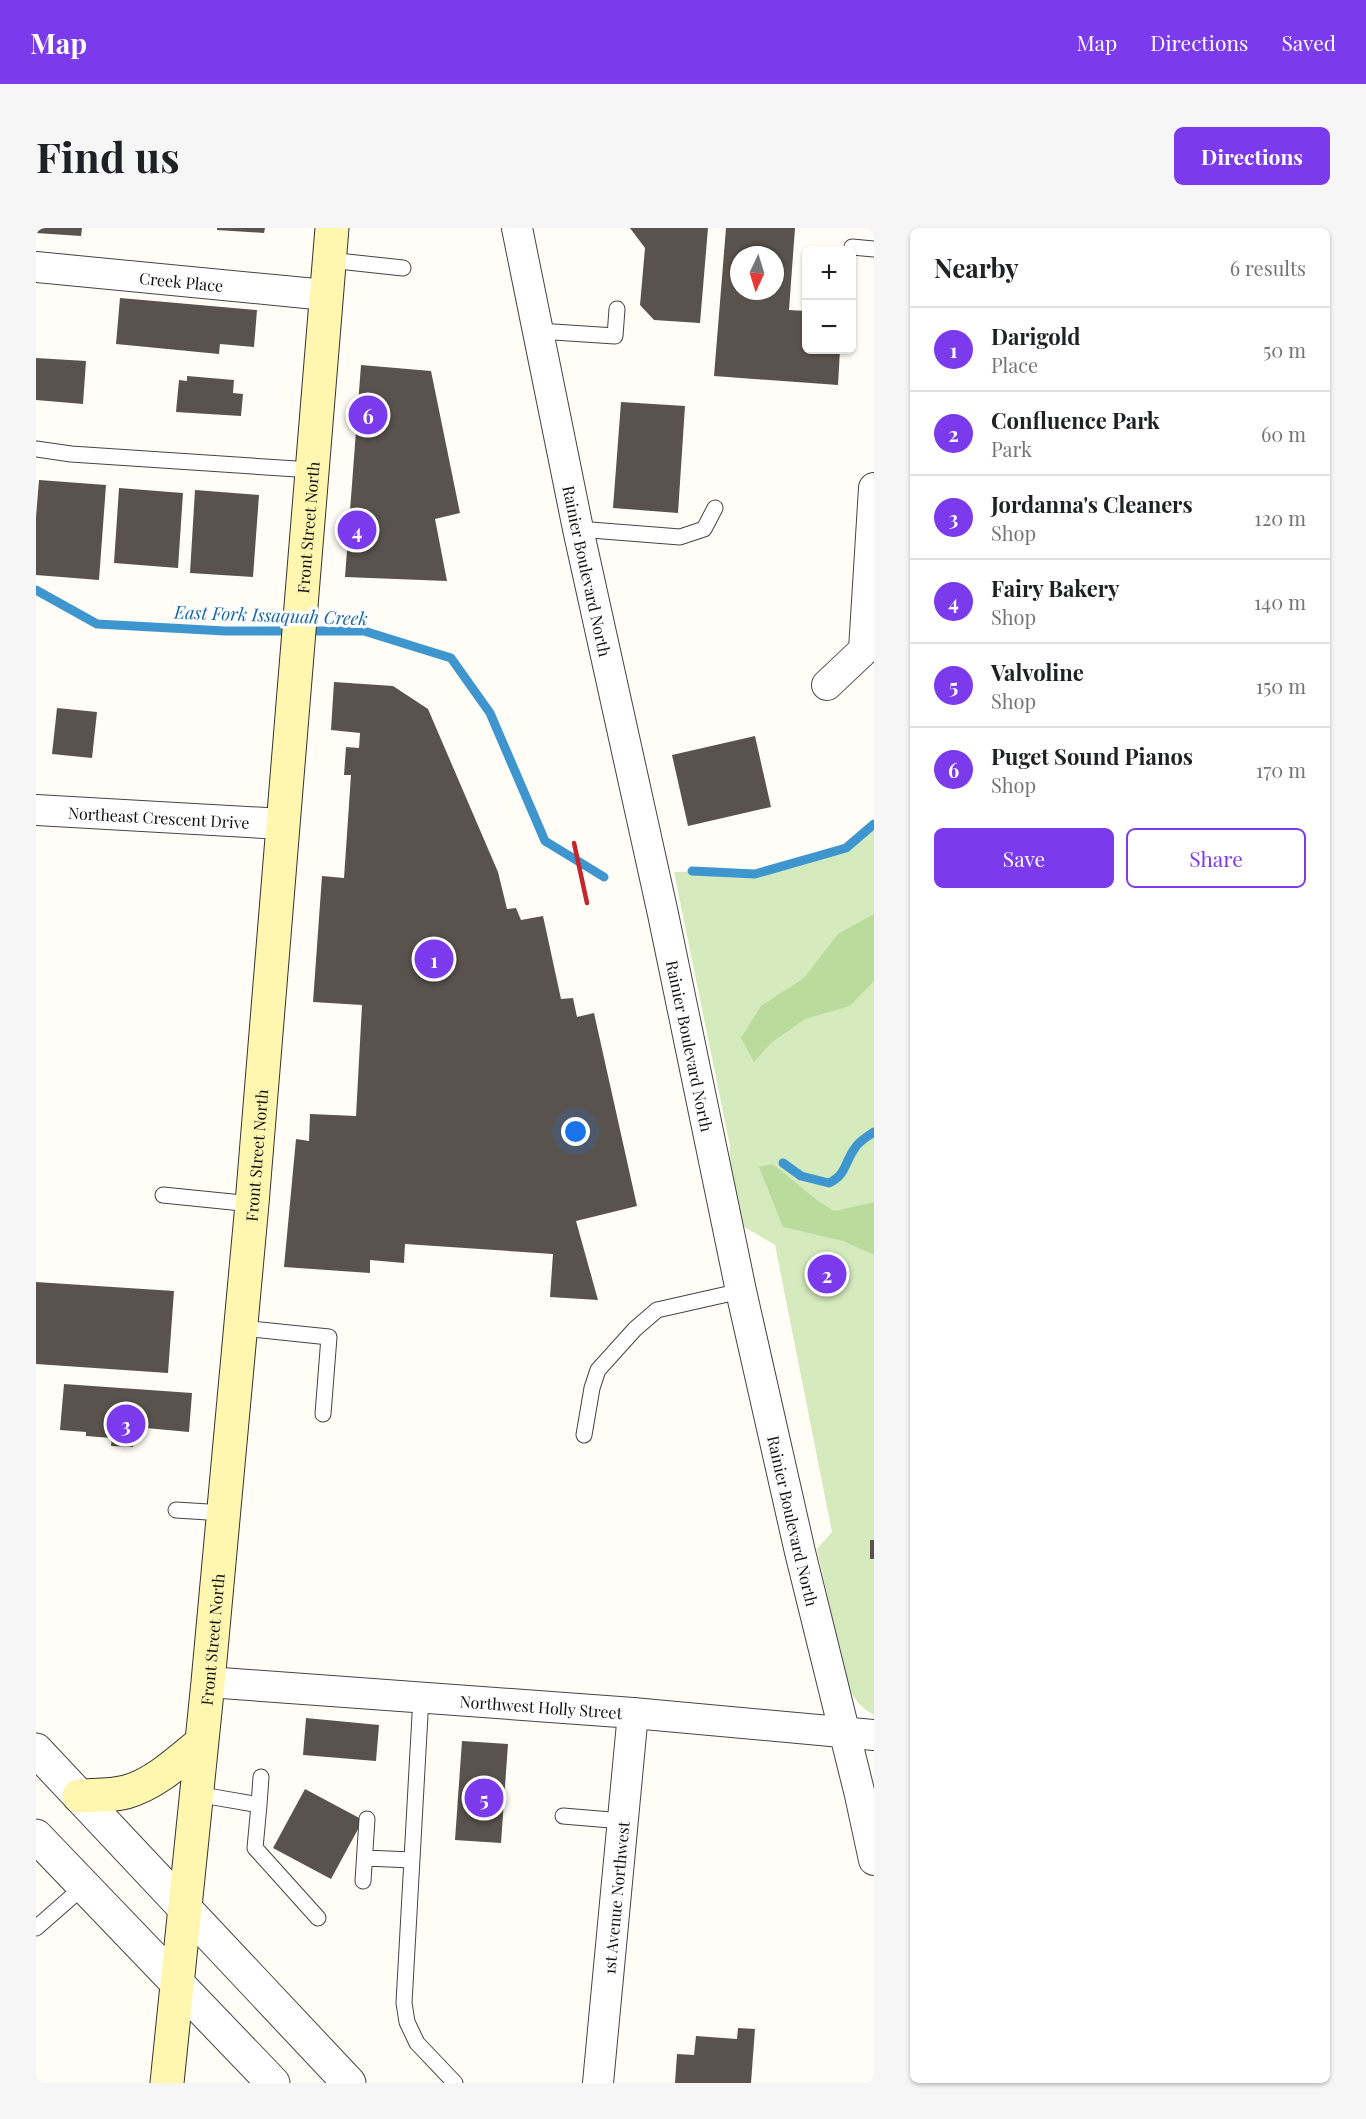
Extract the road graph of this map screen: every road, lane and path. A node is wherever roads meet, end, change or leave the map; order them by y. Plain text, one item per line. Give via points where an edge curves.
1 (516, 228) edge
2 (331, 244) edge
3 (856, 247) edge
4 (874, 249) edge
5 (36, 267) edge
6 (403, 268) dead end
7 (326, 295) junction
8 (618, 309) dead end
9 (538, 331) junction
10 (36, 449) edge
11 (312, 470) junction
12 (874, 488) edge
13 (715, 508) dead end
14 (578, 529) junction
15 (869, 649) edge
16 (827, 686) dead end
17 (36, 810) edge
18 (283, 824) junction
19 (163, 1195) dead end
20 (252, 1204) junction
21 (741, 1291) junction
22 (241, 1328) junction
23 (322, 1414) dead end
24 (584, 1435) dead end
25 (176, 1510) dead end
26 (224, 1513) junction
27 (208, 1682) junction
28 (421, 1698) junction
29 (633, 1713) junction
30 (844, 1732) junction
31 (874, 1735) edge
32 (201, 1743) junction
33 (36, 1750) edge
34 (261, 1777) dead end
35 (196, 1794) junction
36 (79, 1796) junction
37 (259, 1805) junction
38 (562, 1816) dead end
39 (367, 1819) dead end
40 (623, 1821) junction
41 (36, 1836) edge
42 (365, 1858) junction
43 (412, 1860) junction
44 (874, 1860) edge
45 (363, 1881) dead end
46 (84, 1886) junction
47 (184, 1908) junction
48 (318, 1918) dead end
49 (36, 1928) edge
50 (177, 1981) junction
51 (167, 2083) edge
52 (273, 2083) edge
53 (350, 2083) edge
54 (455, 2083) edge
55 (598, 2083) edge

1 - 9 street, Rainier Boulevard North
2 - 6 lane
2 - 7 main road, Front Street North
3 - 4 lane
5 - 7 street, Creek Place
7 - 11 main road, Front Street North
8 - 9 lane via 615,336
9 - 14 street, Rainier Boulevard North
10 - 11 lane
11 - 18 main road, Front Street North
12 - 15 street
13 - 14 lane via 704,529 680,537
14 - 21 street, Rainier Boulevard North
15 - 16 street
17 - 18 street, Northeast Crescent Drive
18 - 20 main road, Front Street North
19 - 20 lane
20 - 22 main road, Front Street North
21 - 24 lane via 657,1310 635,1329 598,1370
21 - 30 street, Rainier Boulevard North
22 - 23 lane via 328,1337
22 - 26 main road, Front Street North
25 - 26 lane
26 - 27 main road, Front Street North
27 - 28 street, Northwest Holly Street
27 - 32 main road, Front Street North
28 - 29 street, Northwest Holly Street
28 - 43 lane
29 - 30 street, Northwest Holly Street
29 - 40 street, 1st Avenue Northwest
30 - 31 street, Northwest Holly Street
30 - 44 street, Rainier Boulevard North
32 - 35 main road, Front Street North
32 - 36 main road via 141,1786 126,1792
33 - 36 street
34 - 37 lane
35 - 37 lane
35 - 47 main road, Front Street North
36 - 47 street
37 - 48 lane via 255,1848
38 - 40 lane
39 - 42 lane
40 - 55 street, 1st Avenue Northwest
41 - 46 street
42 - 43 lane
42 - 45 lane
43 - 54 lane via 404,2003 407,2022 417,2043
46 - 49 lane
46 - 50 street
47 - 50 main road, Front Street North
47 - 53 street
50 - 51 main road, Front Street North
50 - 52 street

